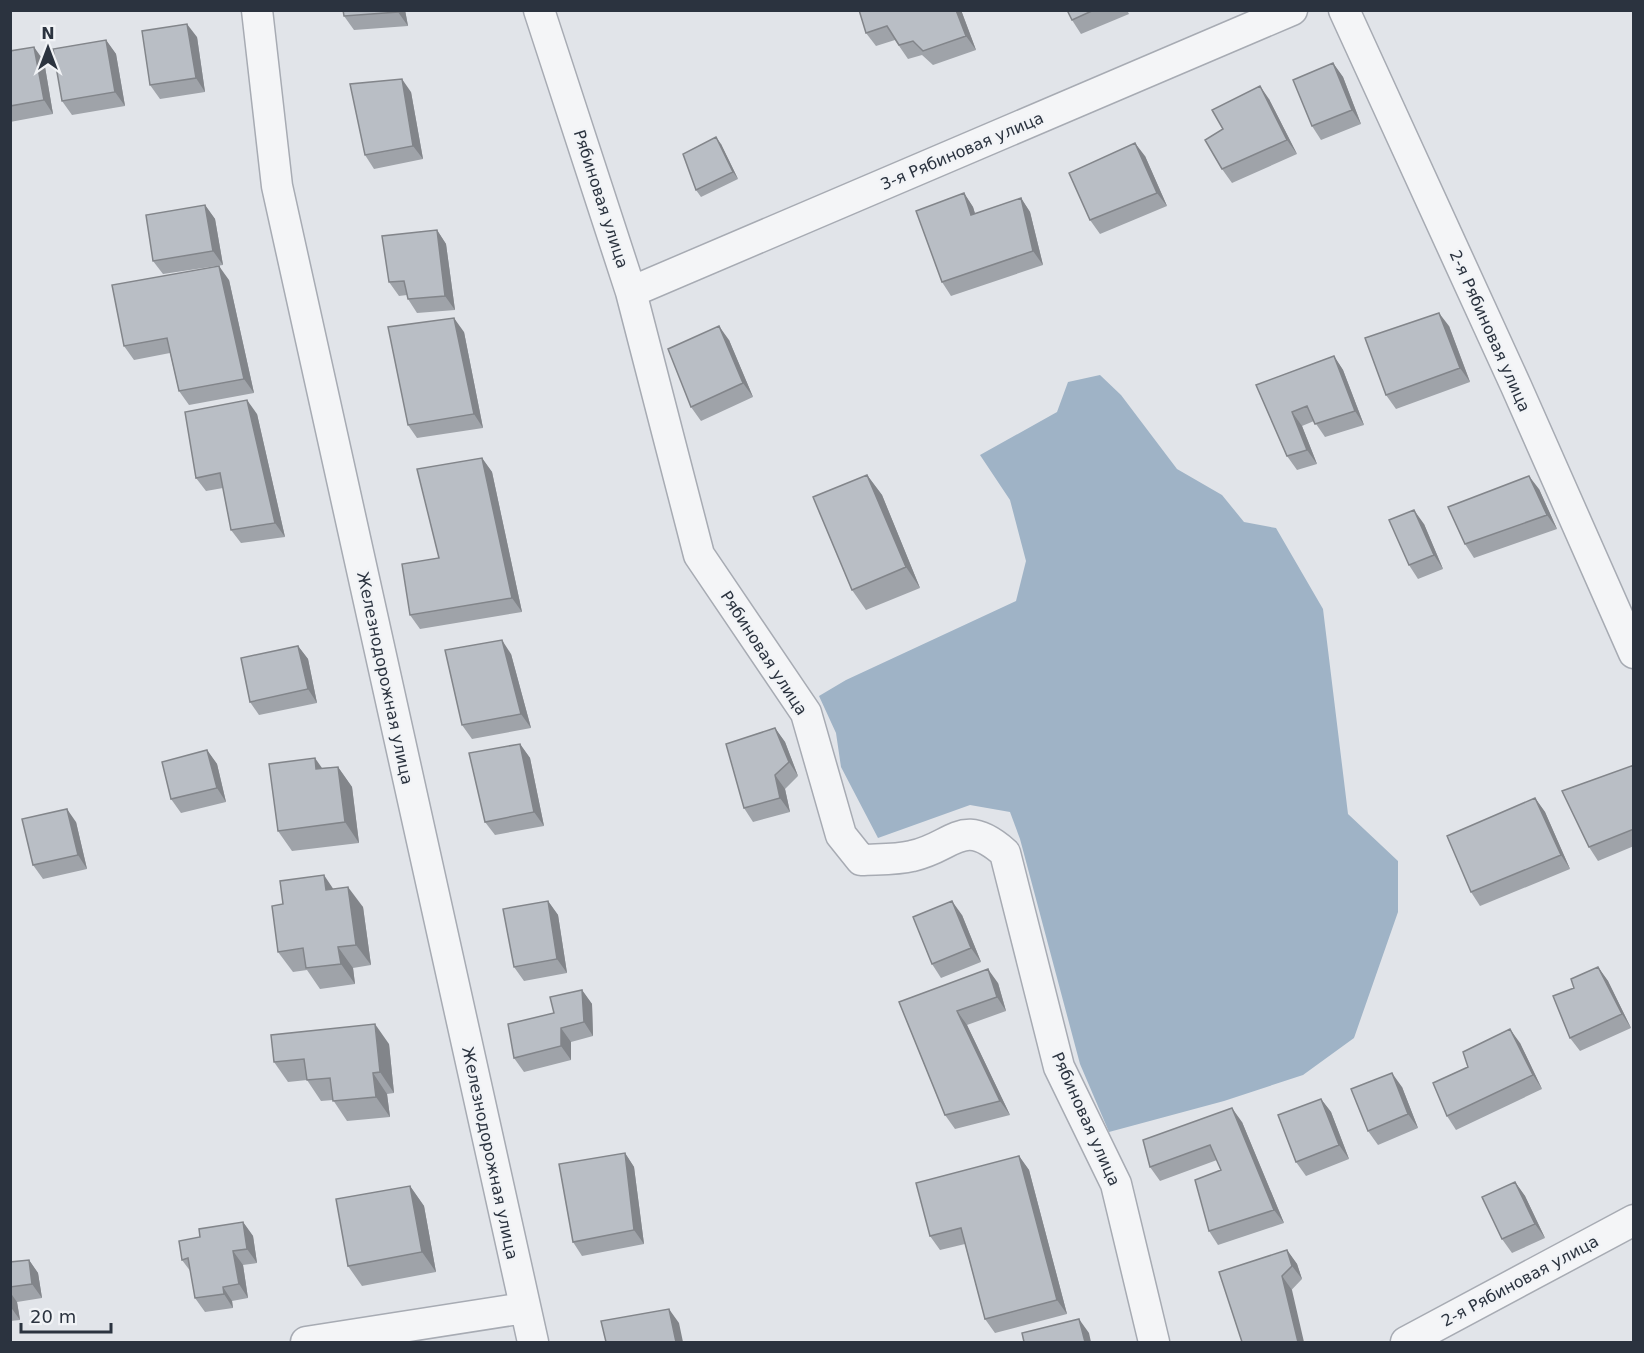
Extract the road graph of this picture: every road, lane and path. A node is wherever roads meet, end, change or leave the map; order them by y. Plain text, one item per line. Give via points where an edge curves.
1 (257, 10) edge
2 (539, 10) edge
3 (1292, 10) edge
4 (1344, 10) edge
5 (631, 292) junction
6 (1634, 653) edge
7 (1634, 1220) edge
8 (524, 1308) junction
9 (306, 1342) edge
10 (533, 1342) edge
11 (1154, 1342) edge
12 (1406, 1342) edge

1 - 8 street, Железнодорожная улица via 277,186
2 - 5 street, Рябиновая улица
3 - 5 street, 3-я Рябиновая улица
4 - 6 street, 2-я Рябиновая улица
5 - 11 street, Рябиновая улица via 699,555 806,713 841,835 861,860 913,856 962,834 988,837 1005,853 1059,1066 1116,1184
7 - 12 street, 2-я Рябиновая улица
8 - 9 street
8 - 10 street, Железнодорожная улица

